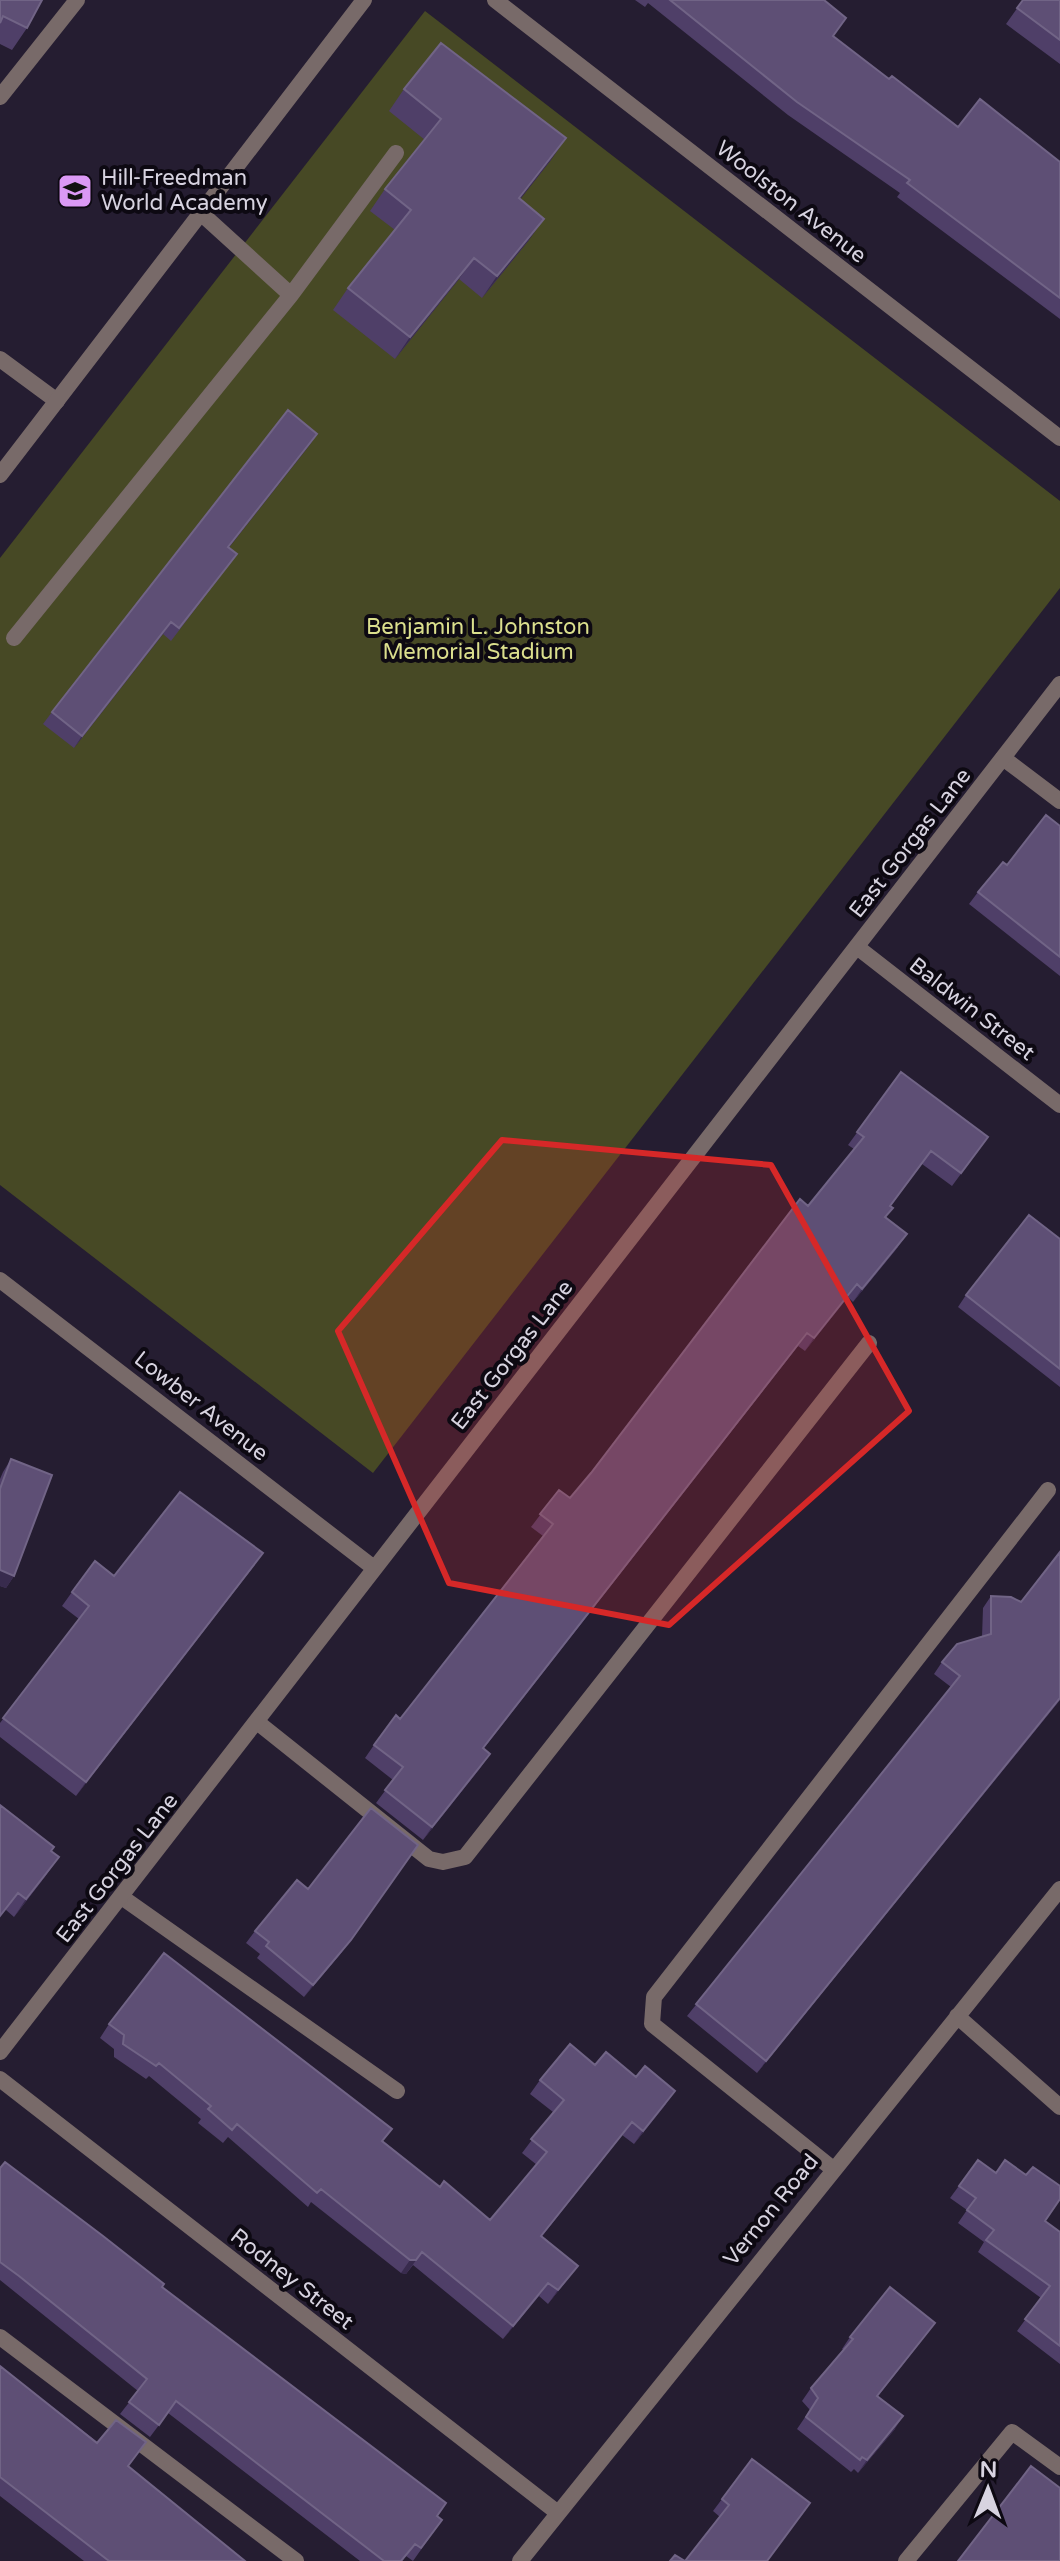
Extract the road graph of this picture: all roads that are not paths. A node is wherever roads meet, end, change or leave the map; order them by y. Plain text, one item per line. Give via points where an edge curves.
1 (77, 0) edge
2 (364, 0) edge
3 (495, 0) edge
4 (0, 97) edge
5 (396, 153) dead end
6 (203, 215) junction
7 (291, 295) junction
8 (0, 359) edge
9 (57, 401) junction
10 (1060, 438) edge
11 (0, 475) edge
12 (14, 638) dead end
13 (1060, 684) edge
14 (1003, 758) junction
15 (1060, 801) edge
16 (857, 947) junction
17 (1060, 1105) edge
18 (0, 1280) edge
19 (869, 1343) dead end
20 (1048, 1490) dead end
21 (374, 1568) junction
22 (257, 1722) junction
23 (1060, 1889) edge
24 (123, 1898) junction
25 (957, 2016) junction
26 (0, 2052) edge
27 (0, 2079) edge
28 (397, 2091) dead end
29 (1060, 2107) edge
30 (833, 2169) junction
31 (0, 2337) edge
32 (1060, 2467) edge
33 (558, 2513) junction
34 (296, 2561) edge
35 (520, 2561) edge
36 (906, 2561) edge

1 - 4 street
2 - 6 street
3 - 10 street, Woolston Avenue
5 - 7 street
6 - 7 street
6 - 9 street
7 - 12 street
8 - 9 street
9 - 11 street
13 - 14 street, East Gorgas Lane
14 - 15 street
14 - 16 street, East Gorgas Lane
16 - 17 street, Baldwin Street
16 - 21 street, East Gorgas Lane
18 - 21 street, Lowber Avenue
19 - 22 street via 465,1857 429,1859
20 - 30 street via 654,1997 652,2024
21 - 22 street, East Gorgas Lane
22 - 24 street, East Gorgas Lane
23 - 25 street, Vernon Road
24 - 26 street, East Gorgas Lane
24 - 28 street
25 - 29 street
25 - 30 street, Vernon Road
27 - 33 street, Rodney Street
30 - 33 street, Vernon Road
31 - 34 street
32 - 36 street via 1012,2432
33 - 35 street, Vernon Road

